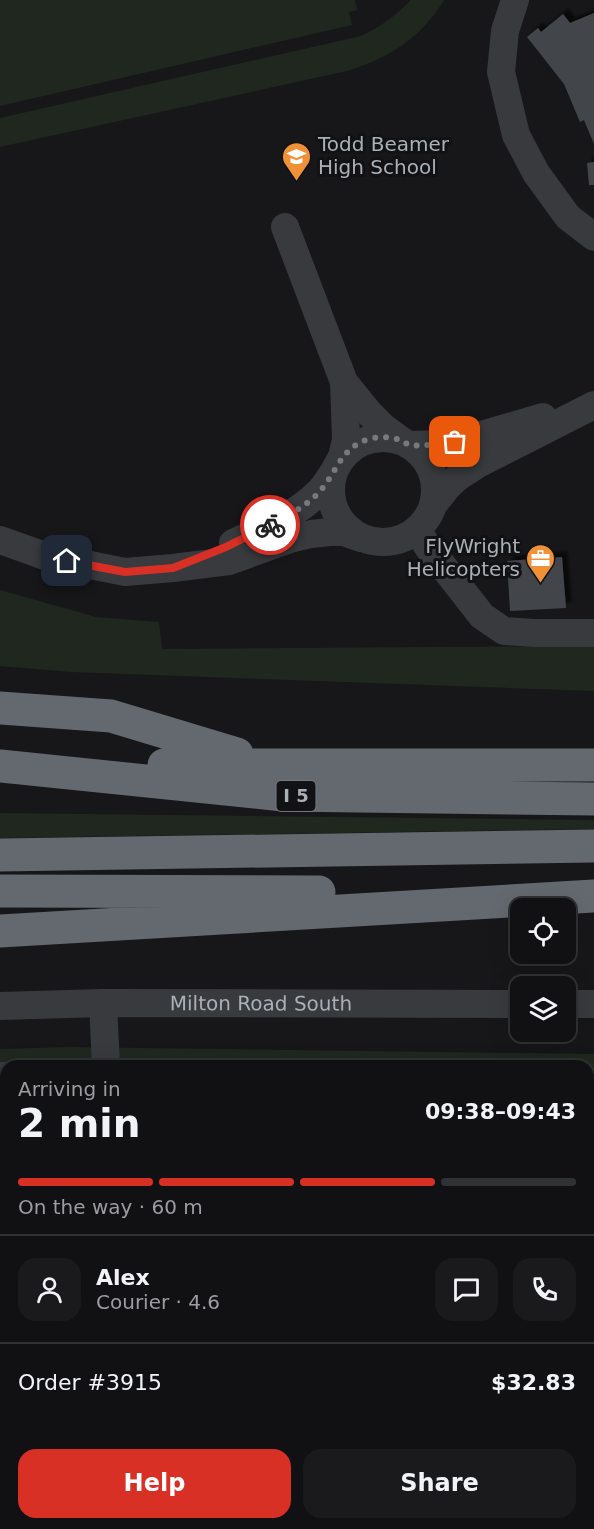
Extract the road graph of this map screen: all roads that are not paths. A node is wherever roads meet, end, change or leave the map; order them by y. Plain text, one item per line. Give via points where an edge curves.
1 (515, 0) edge
2 (285, 227) dead end
3 (594, 237) edge
4 (344, 382) junction
5 (594, 404) edge
6 (406, 443) junction
7 (337, 465) junction
8 (433, 505) junction
9 (417, 530) junction
10 (361, 538) junction
11 (0, 540) edge
12 (173, 568) junction
13 (594, 633) edge
14 (0, 708) edge
15 (270, 764) junction
16 (594, 765) edge
17 (0, 766) edge
18 (594, 800) edge
19 (594, 846) edge
20 (0, 855) edge
21 (0, 891) edge
22 (594, 894) edge
23 (0, 931) edge
24 (103, 1003) junction
25 (510, 1004) edge
26 (576, 1004) edge
27 (594, 1004) edge
28 (0, 1006) edge
29 (106, 1060) edge

1 - 3 street via 505,31 501,72 516,135 536,173 568,217
2 - 4 street
4 - 6 street via 383,427
4 - 7 street via 346,440
5 - 6 street via 468,439 442,444
5 - 8 street via 478,464 448,486
6 - 7 street via 386,437 369,439 354,446
6 - 8 street via 426,460 433,474
7 - 10 street via 331,492 335,511 346,527
7 - 12 street via 313,498 279,520
8 - 9 street
9 - 10 street via 390,542
9 - 13 street via 482,616 504,632
10 - 12 street via 345,532 311,534 229,561
11 - 12 street via 45,556 125,572
14 - 15 highway via 111,716
15 - 16 highway, I 5
15 - 17 highway, I 5
17 - 18 highway, I 5 via 284,795
19 - 20 highway
21 - 22 highway
22 - 23 highway
24 - 25 street, Milton Road South
24 - 28 street, Milton Road South
24 - 29 street
26 - 27 street

